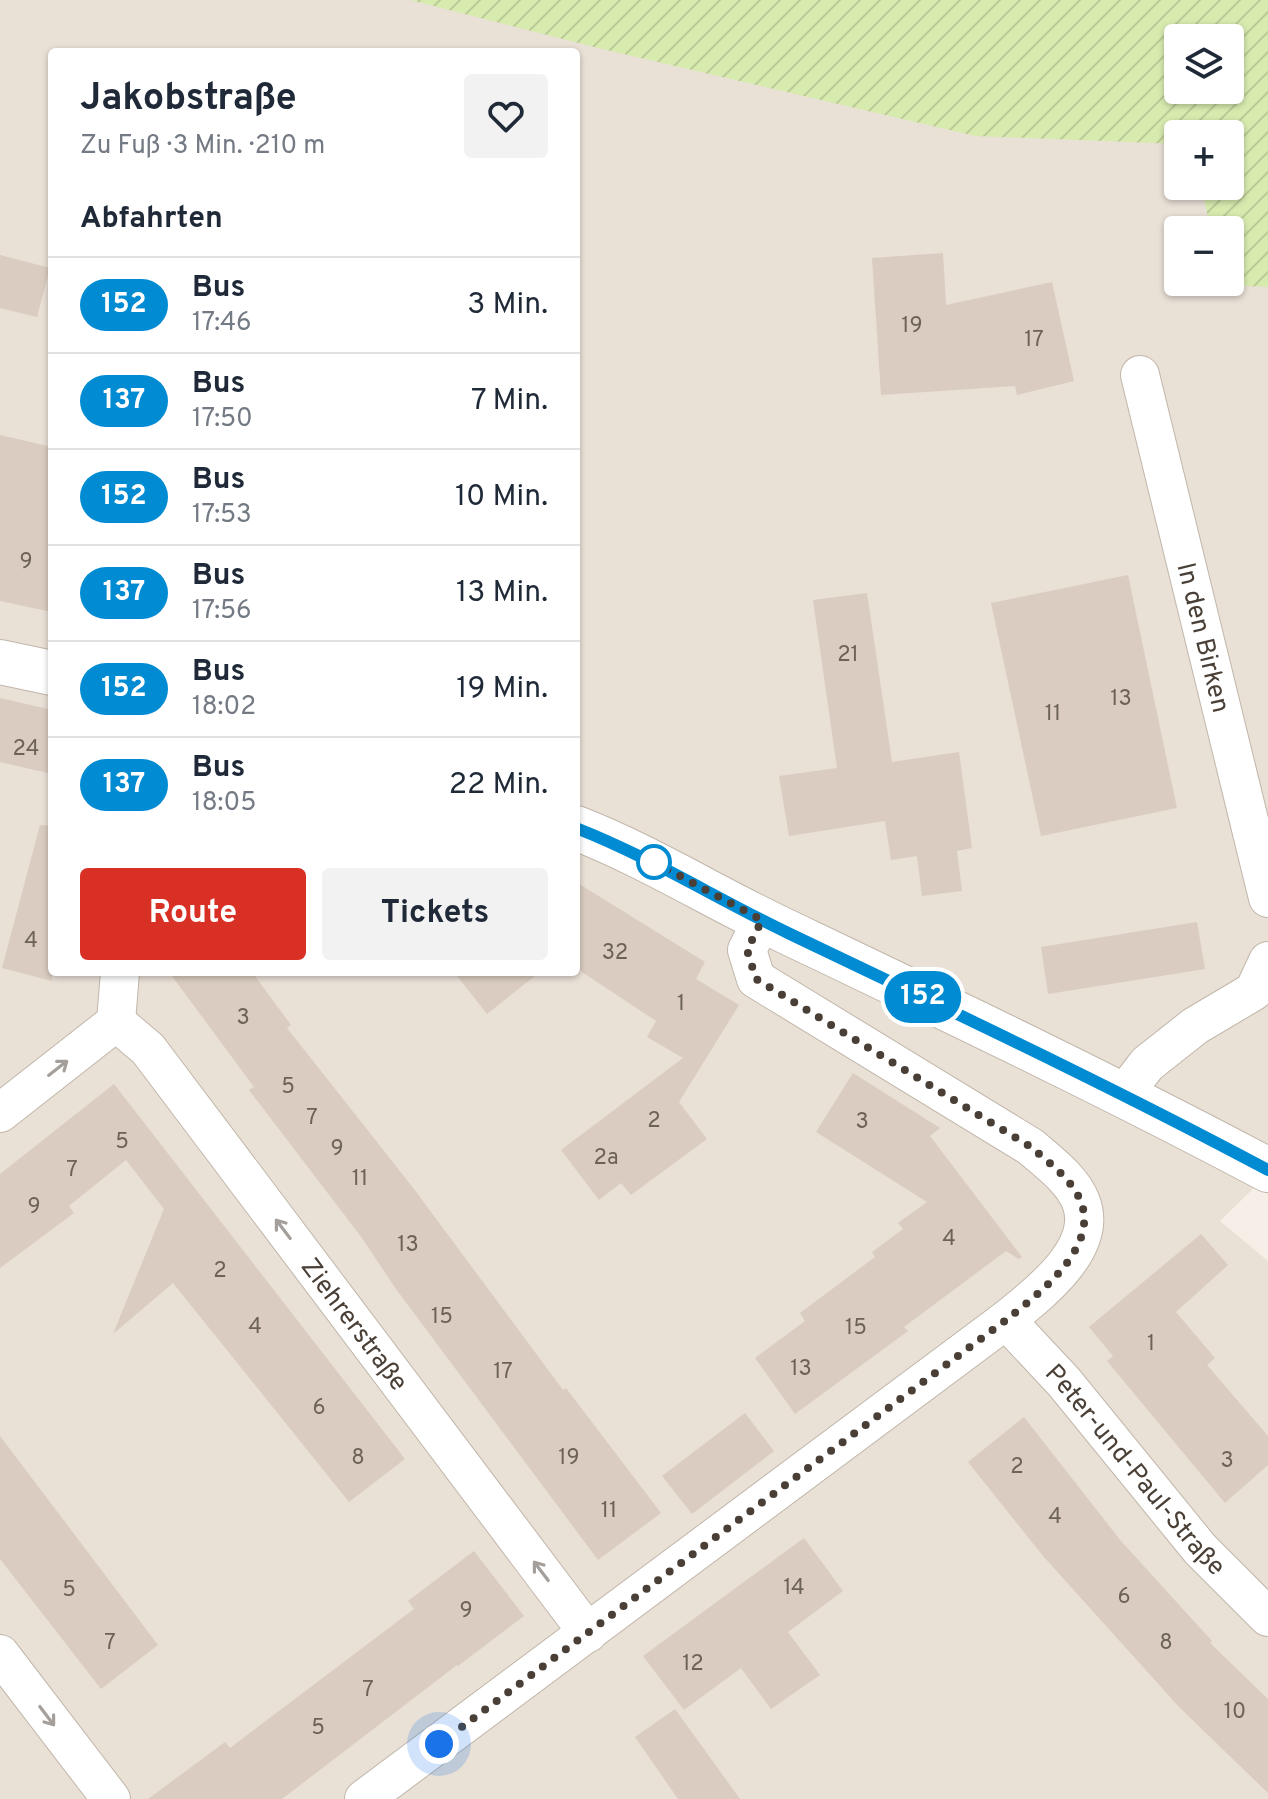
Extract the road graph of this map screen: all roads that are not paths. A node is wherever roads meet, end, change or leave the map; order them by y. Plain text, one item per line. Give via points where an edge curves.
1 (1140, 375) dead end
2 (0, 662) edge
3 (48, 672) edge
4 (580, 830) edge
5 (1268, 898) edge
6 (762, 920) junction
7 (1268, 961) edge
8 (120, 976) edge
9 (116, 1022) junction
10 (1124, 1094) junction
11 (0, 1113) edge
12 (1268, 1170) edge
13 (1006, 1320) junction
14 (1268, 1617) edge
15 (588, 1633) junction
16 (0, 1654) edge
17 (111, 1799) edge
18 (364, 1799) edge

1 - 5 street, In den Birken
2 - 3 street
4 - 6 street
6 - 10 street
6 - 13 street via 747,950 756,979 1031,1147 1065,1176 1082,1203 1083,1232 1068,1263
7 - 10 street via 1254,991 1195,1026 1147,1064
8 - 9 street
11 -> 9 street
15 -> 9 street, Ziehrerstraße via 148,1049
10 - 12 street
13 - 14 street, Peter-und-Paul-Straße via 1064,1382 1200,1549
13 - 15 street
15 - 18 street
16 -> 17 street

